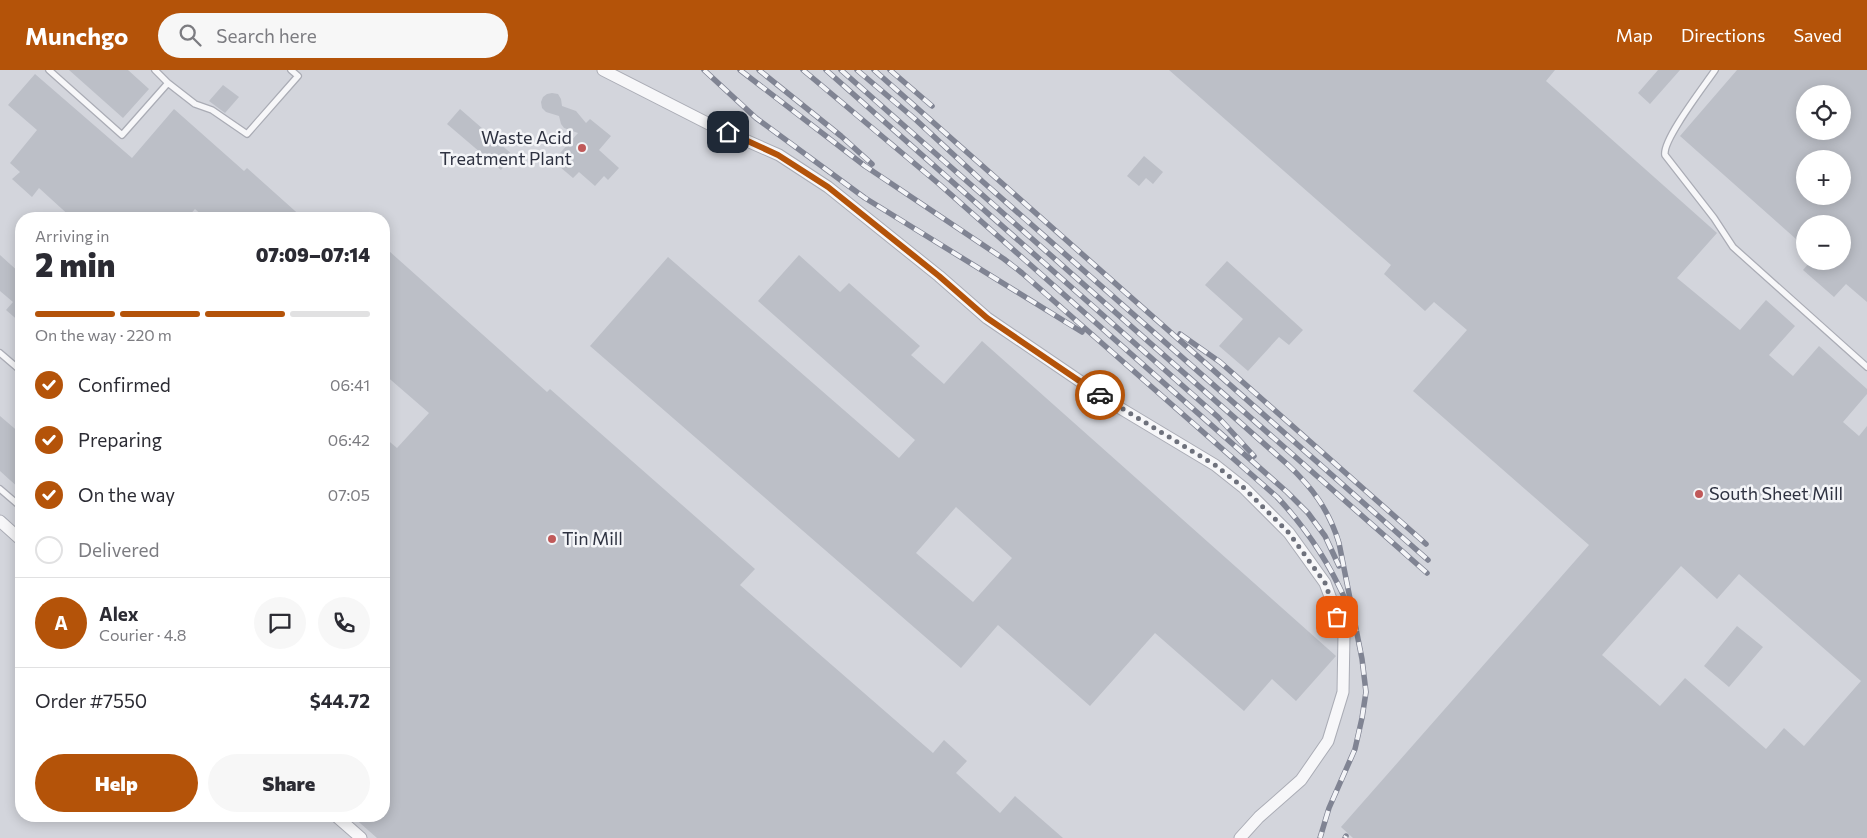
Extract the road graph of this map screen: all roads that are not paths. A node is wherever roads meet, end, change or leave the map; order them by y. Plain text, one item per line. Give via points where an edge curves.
1 (49, 70) edge
2 (155, 70) edge
3 (291, 70) edge
4 (603, 70) edge
5 (1715, 70) edge
6 (168, 83) junction
7 (0, 352) edge
8 (15, 366) edge
9 (1867, 367) edge
10 (0, 489) edge
11 (15, 502) edge
12 (0, 521) edge
13 (15, 535) edge
14 (343, 822) edge
15 (361, 838) edge
16 (1240, 838) edge

1 - 6 lane via 122,135
2 - 6 lane
3 - 6 lane via 298,76 247,134 212,110 195,104
4 - 16 street via 778,155 828,187 987,318 1115,405 1215,465 1244,488 1289,533 1325,583 1344,634 1343,692 1328,741 1300,780
5 - 9 lane via 1673,132 1664,150 1665,155 1733,248
7 - 8 lane
10 - 11 lane
12 - 13 street
14 - 15 street

